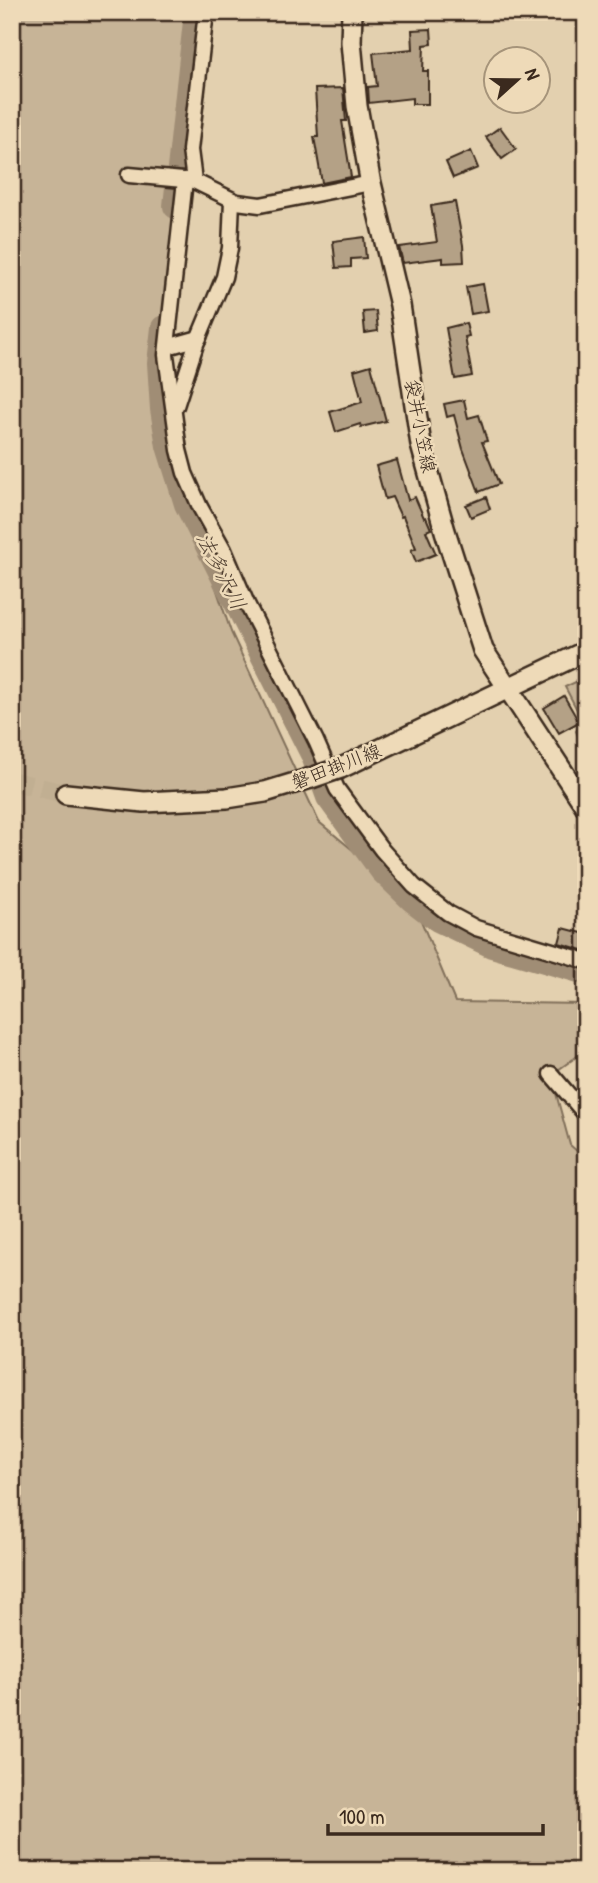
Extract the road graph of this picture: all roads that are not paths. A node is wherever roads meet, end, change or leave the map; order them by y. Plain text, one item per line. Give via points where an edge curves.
1 (206, 12) edge
2 (352, 12) edge
3 (129, 174) dead end
4 (189, 180) junction
5 (371, 183) junction
6 (232, 200) junction
7 (199, 338) junction
8 (167, 347) junction
9 (175, 410) junction
10 (586, 651) edge
11 (508, 689) junction
12 (66, 794) tunnel mouth
13 (586, 807) edge
14 (586, 961) edge
15 (551, 1074) dead end
16 (586, 1115) edge

1 - 4 street
2 - 5 main road, 袋井小笠線 via 357,106
3 - 4 street
4 - 6 street
4 - 8 street
5 - 6 street via 260,205
5 - 11 main road, 袋井小笠線 via 400,305 421,445 483,650
6 - 7 street via 224,277
7 - 8 street
7 - 9 street
8 - 9 street
9 - 14 street via 179,450 200,508 337,789 382,850 414,886 448,913 476,928
10 - 11 main road, 磐田掛川線
11 - 12 main road, 磐田掛川線, bridge via 341,768 265,792 144,803
11 - 13 main road, 袋井小笠線
15 - 16 street

